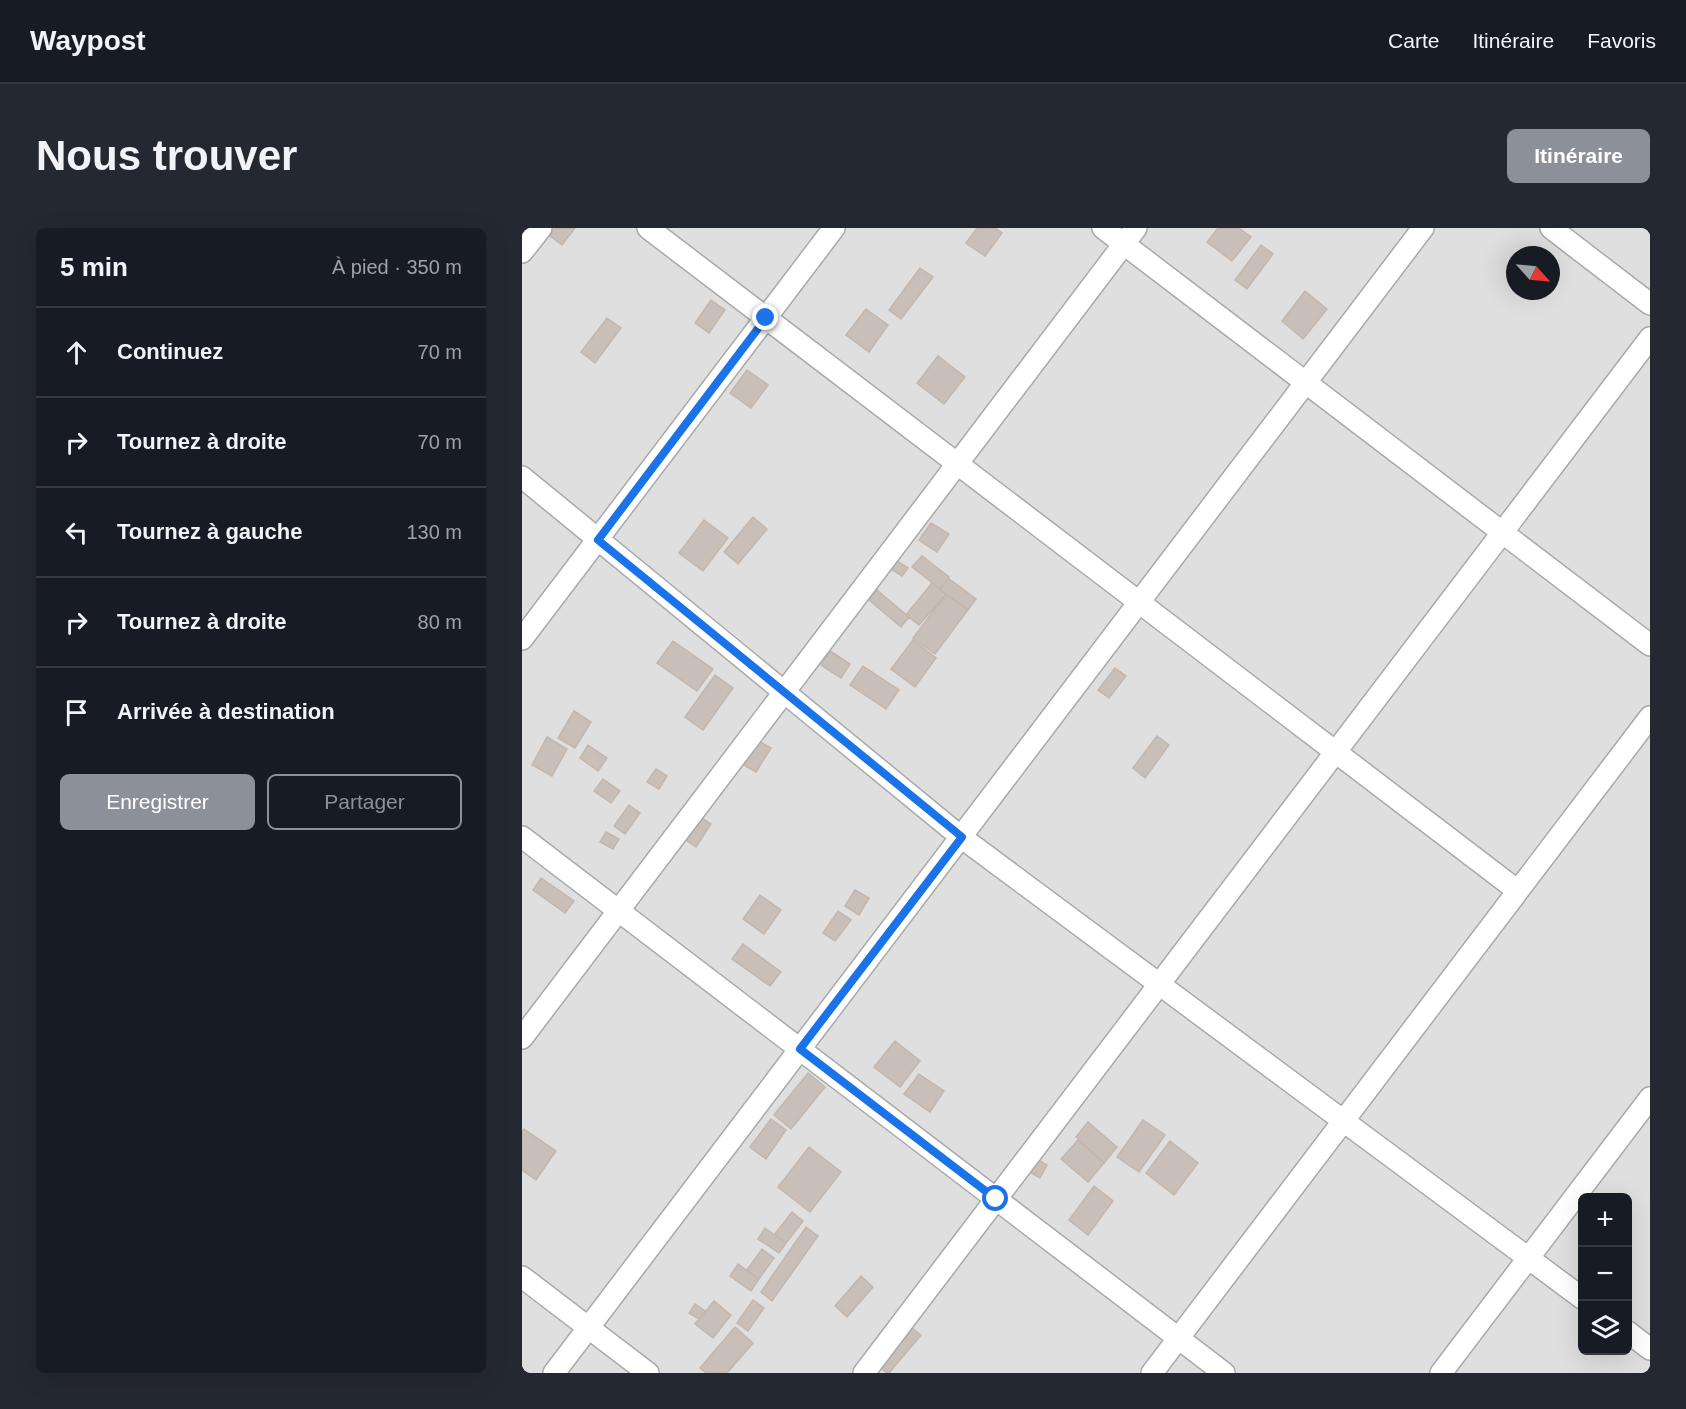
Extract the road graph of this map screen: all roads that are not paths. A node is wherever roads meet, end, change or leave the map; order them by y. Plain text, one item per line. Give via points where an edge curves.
1 (540, 228) edge
2 (648, 228) edge
3 (834, 228) edge
4 (1103, 228) edge
5 (1424, 228) edge
6 (1551, 228) edge
7 (1130, 236) edge
8 (522, 252) edge
9 (1650, 304) edge
10 (766, 318) junction
11 (1650, 338) edge
12 (1306, 383) junction
13 (957, 464) junction
14 (522, 477) edge
15 (1502, 532) junction
16 (598, 540) junction
17 (1139, 603) junction
18 (522, 639) edge
19 (1650, 645) edge
20 (784, 692) junction
21 (1650, 717) edge
22 (1335, 752) junction
23 (522, 837) edge
24 (962, 837) junction
25 (1518, 891) junction
26 (618, 911) junction
27 (1160, 984) junction
28 (522, 1038) edge
29 (800, 1049) junction
30 (1650, 1098) edge
31 (1344, 1121) junction
32 (996, 1199) junction
33 (1528, 1258) junction
34 (522, 1277) edge
35 (1578, 1295) edge
36 (589, 1328) junction
37 (1632, 1335) edge
38 (1179, 1338) junction
39 (1650, 1349) edge
40 (554, 1373) edge
41 (648, 1373) edge
42 (864, 1373) edge
43 (1152, 1373) edge
44 (1224, 1373) edge
45 (1441, 1373) edge

1 - 8 street
2 - 10 street
3 - 10 street
4 - 7 street
5 - 12 street
6 - 9 street
7 - 12 street
7 - 13 street
10 - 13 street
10 - 16 street
11 - 15 street
12 - 15 street
12 - 17 street
13 - 17 street
13 - 20 street
14 - 16 street
15 - 19 street
15 - 22 street
16 - 18 street
16 - 20 street
17 - 22 street
17 - 24 street
20 - 24 street
20 - 26 street
21 - 25 street
22 - 25 street
22 - 27 street
23 - 26 street
24 - 27 street
24 - 29 street
25 - 31 street
26 - 28 street
26 - 29 street
27 - 31 street
27 - 32 street
29 - 32 street
29 - 36 street
30 - 33 street
31 - 33 street
31 - 38 street
32 - 38 street
32 - 42 street
33 - 35 street
33 - 45 street
34 - 36 street
36 - 40 street
36 - 41 street
37 - 39 street
38 - 43 street
38 - 44 street

